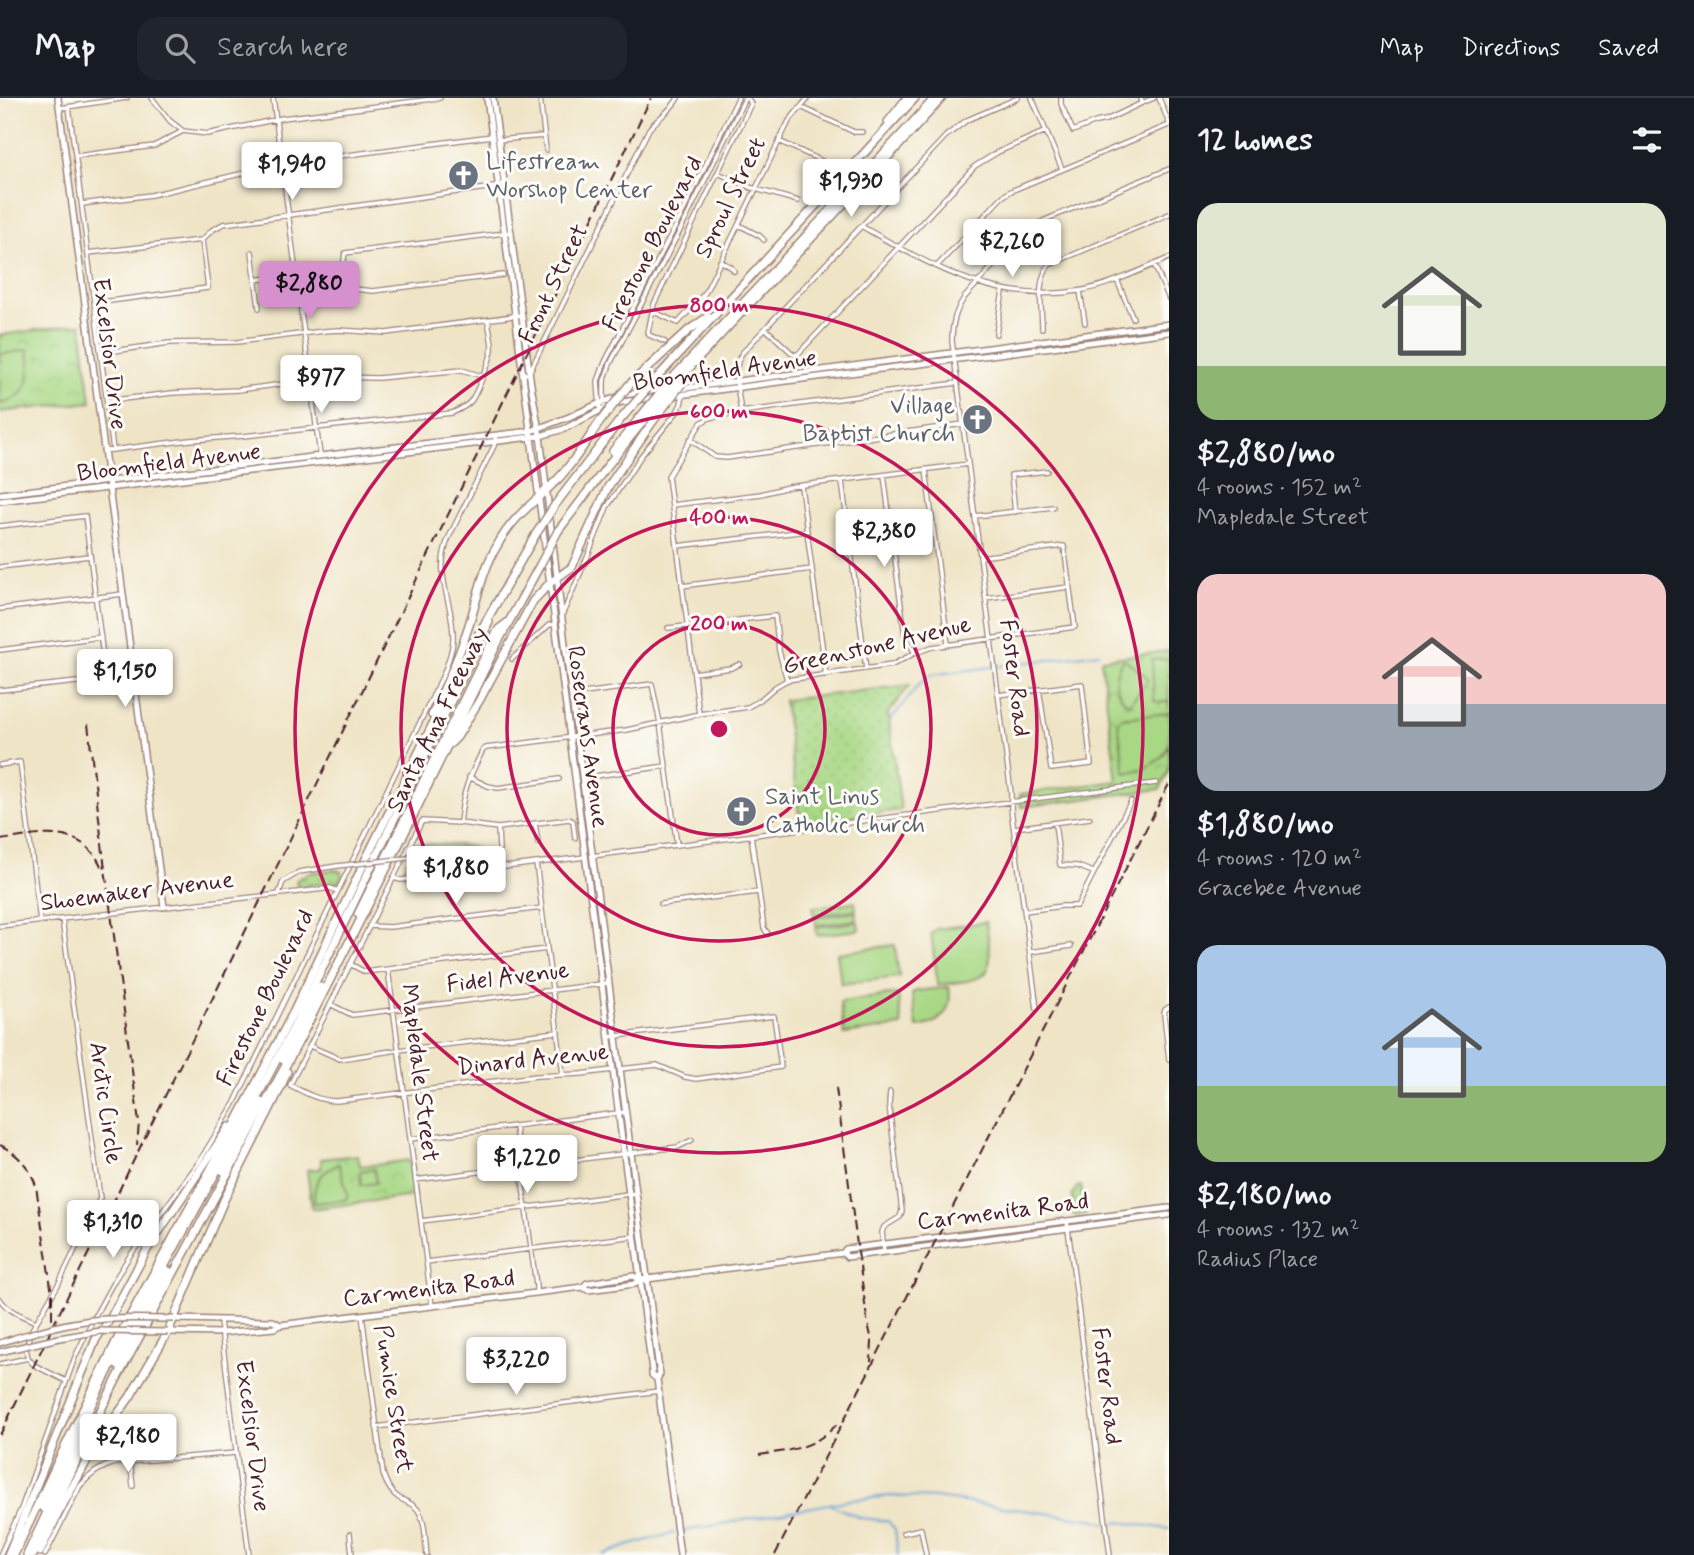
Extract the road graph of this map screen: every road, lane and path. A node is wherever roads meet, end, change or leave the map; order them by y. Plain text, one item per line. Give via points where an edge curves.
1 (58, 98) edge
2 (127, 98) edge
3 (152, 98) edge
4 (274, 98) edge
5 (439, 98) edge
6 (487, 98) edge
7 (493, 98) edge
8 (540, 98) edge
9 (678, 98) edge
10 (738, 98) edge
11 (746, 98) edge
12 (808, 98) edge
13 (906, 98) edge
14 (915, 98) edge
15 (935, 98) edge
16 (942, 98) edge
17 (1018, 98) edge
18 (1032, 98) edge
19 (1061, 98) edge
20 (1157, 98) edge
21 (1141, 100) edge
22 (69, 107) junction
23 (801, 107) junction
24 (59, 108) junction
25 (276, 119) junction
26 (1169, 124) edge
27 (183, 131) junction
28 (1046, 131) junction
29 (862, 132) dead end
30 (544, 135) junction
31 (492, 136) junction
32 (499, 141) junction
33 (779, 141) junction
34 (547, 150) dead end
35 (76, 156) junction
36 (860, 159) junction
37 (282, 164) junction
38 (831, 169) dead end
39 (1062, 169) junction
40 (1169, 169) edge
41 (718, 173) junction
42 (502, 185) junction
43 (756, 189) junction
44 (798, 201) dead end
45 (82, 204) junction
46 (682, 214) junction
47 (1169, 214) edge
48 (289, 215) junction
49 (685, 221) junction
50 (738, 225) junction
51 (692, 226) junction
52 (861, 226) junction
53 (508, 232) junction
54 (202, 240) junction
55 (764, 240) dead end
56 (899, 247) junction
57 (252, 252) dead end
58 (88, 253) junction
59 (1169, 258) edge
60 (720, 261) junction
61 (1154, 264) junction
62 (937, 266) junction
63 (734, 271) dead end
64 (296, 274) junction
65 (503, 275) dead end
66 (255, 280) junction
67 (1117, 280) junction
68 (976, 284) junction
69 (340, 286) junction
70 (298, 289) junction
71 (1003, 291) junction
72 (1080, 291) junction
73 (1042, 295) junction
74 (1169, 299) edge
75 (94, 303) junction
76 (259, 308) dead end
77 (718, 311) junction
78 (652, 312) junction
79 (518, 315) junction
80 (1133, 318) dead end
81 (488, 320) junction
82 (1085, 323) dead end
83 (1042, 328) dead end
84 (1166, 328) edge
85 (765, 329) junction
86 (304, 334) junction
87 (996, 334) dead end
88 (665, 342) dead end
89 (101, 353) junction
90 (954, 355) junction
91 (526, 374) junction
92 (482, 376) junction
93 (310, 380) junction
94 (957, 383) junction
95 (737, 384) junction
96 (678, 386) junction
97 (107, 401) junction
98 (602, 406) junction
99 (741, 412) junction
100 (963, 424) junction
101 (316, 427) junction
102 (539, 428) junction
103 (531, 434) junction
104 (540, 436) junction
105 (495, 438) junction
106 (690, 439) junction
107 (113, 450) junction
108 (104, 451) junction
109 (320, 455) junction
110 (302, 458) junction
111 (292, 459) junction
112 (325, 461) junction
113 (314, 463) junction
114 (968, 464) junction
115 (298, 465) junction
116 (926, 470) junction
117 (1047, 471) dead end
118 (884, 475) junction
119 (842, 481) junction
120 (108, 484) junction
121 (801, 486) junction
122 (546, 489) junction
123 (0, 494) edge
124 (539, 497) junction
125 (0, 501) edge
126 (672, 505) junction
127 (1053, 507) dead end
128 (1015, 512) junction
129 (975, 516) junction
130 (0, 526) edge
131 (807, 531) junction
132 (677, 546) junction
133 (89, 556) junction
134 (980, 557) junction
135 (0, 567) edge
136 (812, 569) junction
137 (558, 576) junction
138 (550, 583) junction
139 (682, 586) junction
140 (1069, 587) junction
141 (123, 594) junction
142 (96, 597) junction
143 (986, 598) junction
144 (0, 609) edge
145 (489, 614) junction
146 (562, 614) junction
147 (510, 620) junction
148 (555, 624) junction
149 (687, 626) junction
150 (668, 628) dead end
151 (101, 637) junction
152 (991, 639) junction
153 (948, 644) junction
154 (0, 650) edge
155 (915, 653) junction
156 (512, 659) dead end
157 (568, 664) junction
158 (740, 664) dead end
159 (560, 666) junction
160 (866, 669) junction
161 (694, 673) junction
162 (826, 675) junction
163 (106, 679) junction
164 (787, 680) junction
165 (570, 683) junction
166 (563, 684) junction
167 (1040, 689) junction
168 (0, 690) edge
169 (584, 693) dead end
170 (108, 695) dead end
171 (998, 695) junction
172 (572, 699) junction
173 (565, 700) junction
174 (699, 714) junction
175 (660, 723) junction
176 (574, 737) junction
177 (446, 749) junction
178 (0, 765) edge
179 (666, 766) junction
180 (409, 772) junction
181 (595, 776) dead end
182 (469, 777) junction
183 (559, 779) dead end
184 (1156, 783) dead end
185 (1012, 801) junction
186 (1131, 801) dead end
187 (1090, 818) dead end
188 (1055, 822) junction
189 (460, 823) junction
190 (535, 823) junction
191 (498, 828) junction
192 (1014, 828) junction
193 (751, 835) junction
194 (575, 838) dead end
195 (538, 843) dead end
196 (677, 845) junction
197 (499, 849) dead end
198 (469, 852) junction
199 (589, 856) junction
200 (536, 863) junction
201 (508, 867) junction
202 (474, 871) junction
203 (1093, 872) junction
204 (393, 878) junction
205 (286, 881) junction
206 (338, 891) junction
207 (288, 892) junction
208 (758, 892) junction
209 (279, 894) junction
210 (662, 904) dead end
211 (164, 906) junction
212 (542, 908) junction
213 (1024, 911) junction
214 (62, 919) junction
215 (40, 921) junction
216 (0, 926) edge
217 (369, 926) junction
218 (768, 934) dead end
219 (1071, 946) dead end
220 (547, 949) junction
221 (1030, 952) junction
222 (350, 964) junction
223 (388, 969) junction
224 (606, 984) junction
225 (552, 990) junction
226 (331, 1005) junction
227 (1169, 1007) edge
228 (1037, 1009) dead end
229 (393, 1010) junction
230 (558, 1032) junction
231 (612, 1036) junction
232 (300, 1039) junction
233 (310, 1046) junction
234 (398, 1050) junction
235 (1169, 1060) edge
236 (266, 1066) junction
237 (617, 1069) junction
238 (563, 1074) junction
239 (404, 1092) junction
240 (890, 1092) dead end
241 (622, 1112) junction
242 (515, 1126) junction
243 (410, 1139) junction
244 (692, 1140) dead end
245 (627, 1153) junction
246 (521, 1167) junction
247 (415, 1180) junction
248 (633, 1194) junction
249 (526, 1208) junction
250 (1169, 1208) edge
251 (1169, 1215) edge
252 (421, 1221) junction
253 (1067, 1221) junction
254 (1068, 1229) junction
255 (635, 1236) junction
256 (883, 1244) junction
257 (532, 1249) junction
258 (884, 1252) junction
259 (843, 1254) junction
260 (426, 1262) junction
261 (644, 1280) junction
262 (536, 1293) junction
263 (0, 1298) edge
264 (432, 1306) junction
265 (362, 1315) junction
266 (110, 1319) junction
267 (174, 1319) junction
268 (220, 1321) junction
269 (36, 1322) junction
270 (281, 1325) junction
271 (101, 1331) junction
272 (168, 1332) junction
273 (221, 1333) junction
274 (0, 1343) edge
275 (0, 1352) edge
276 (28, 1358) junction
277 (658, 1362) junction
278 (651, 1363) junction
279 (0, 1364) edge
280 (657, 1379) junction
281 (66, 1381) junction
282 (659, 1391) junction
283 (376, 1427) junction
284 (236, 1453) junction
285 (130, 1461) junction
286 (133, 1486) dead end
287 (903, 1532) dead end
288 (350, 1534) dead end
289 (0, 1555) edge
290 (8, 1555) edge
291 (14, 1555) edge
292 (22, 1555) edge
293 (27, 1555) edge
294 (36, 1555) edge
295 (45, 1555) edge
296 (249, 1555) edge
297 (352, 1555) edge
298 (427, 1555) edge
299 (680, 1555) edge
300 (926, 1555) edge
301 (1110, 1555) edge

1 - 24 main road, Excelsior Drive
2 - 22 street
3 - 27 street
4 - 25 street
5 - 25 street
6 - 31 main road, Rosecrans Avenue
7 - 32 main road, Rosecrans Avenue
8 - 30 street
9 - 91 street, Front Street via 649,129
10 - 46 street, Firestone Boulevard
11 - 41 street via 751,104
11 - 49 street, Firestone Boulevard
12 - 23 street, Sproul Street
13 - 36 highway
14 - 36 highway, Santa Ana Freeway
15 - 96 highway
16 - 96 highway, Santa Ana Freeway via 716,338
17 - 52 street via 967,120 946,136
18 - 28 street
19 - 21 street via 1073,131 1106,120
20 - 21 street
20 - 26 street
22 - 24 street
22 - 35 street, Excelsior Drive
23 - 29 street
23 - 33 street, Sproul Street
24 - 108 main road, Excelsior Drive
25 - 27 street via 207,134
25 - 37 street
26 - 39 street
27 - 35 street via 155,146
28 - 39 street
28 - 56 street via 975,166
30 - 32 street
30 - 34 street
31 - 32 street
31 - 37 street
31 - 42 main road, Rosecrans Avenue
32 - 42 main road, Rosecrans Avenue
33 - 38 street
33 - 43 street, Sproul Street
35 - 45 street, Excelsior Drive
36 - 77 highway, Santa Ana Freeway
37 - 45 street via 151,195
37 - 48 street
39 - 62 street via 1002,197
40 - 68 street, Foster Road via 1028,230
41 - 43 street
41 - 51 street
42 - 48 street
42 - 53 main road, Rosecrans Avenue
43 - 44 street
43 - 50 street, Sproul Street
45 - 58 street, Excelsior Drive
46 - 49 street
46 - 98 street, Firestone Boulevard via 605,362 598,381
47 - 73 street via 1049,265 1041,280
48 - 54 street via 223,224
48 - 64 street
49 - 51 street
49 - 98 street, Firestone Boulevard via 611,362
50 - 55 street
50 - 60 street, Sproul Street
51 - 78 street
52 - 56 street
52 - 85 street
53 - 69 street via 345,253
53 - 79 main road, Rosecrans Avenue
54 - 58 street
54 - 75 street via 208,288
56 - 62 street
56 - 85 street via 799,354 794,355
57 - 66 street
58 - 75 street, Excelsior Drive
59 - 61 street
60 - 63 street
60 - 78 street, Sproul Street via 705,293 678,323
61 - 67 street
61 - 74 street
62 - 68 street
64 - 66 street
64 - 70 street
65 - 69 street via 373,291
66 - 76 street
67 - 72 street
67 - 80 street
68 - 71 street
68 - 90 street, Foster Road via 953,320
69 - 70 street
70 - 86 street
71 - 73 street
71 - 87 street
72 - 73 street
72 - 82 street
73 - 83 street
75 - 89 street, Excelsior Drive
77 - 122 highway, bridge via 689,330 629,385
77 - 145 highway, Santa Ana Freeway, bridge via 621,420 555,505
78 - 88 street via 649,335
79 - 81 street
79 - 91 main road, Rosecrans Avenue
81 - 86 street via 386,333 338,330
81 - 92 street via 492,349
84 - 90 main road, Bloomfield Avenue
85 - 95 street via 739,358
86 - 89 street via 169,343
86 - 93 street
89 - 97 street, Excelsior Drive
90 - 94 street, Foster Road
90 - 95 main road, Bloomfield Avenue
91 - 102 main road, Rosecrans Avenue
91 - 103 main road, Rosecrans Avenue
92 - 93 street via 462,370
92 - 101 street via 471,400 452,413
93 - 97 street
93 - 101 street
94 - 99 street
94 - 100 street, Foster Road
95 - 96 main road, Bloomfield Avenue
95 - 99 street
96 - 98 main road, Bloomfield Avenue
96 - 137 highway, bridge via 608,487 572,567
96 - 146 street via 681,404 677,412 607,507
96 - 147 highway, Santa Ana Freeway, bridge via 638,423 558,531
97 - 107 street, Excelsior Drive
98 - 102 main road, Bloomfield Avenue
98 - 104 main road, Bloomfield Avenue via 564,429
99 - 106 street via 701,422
100 - 106 street via 727,458 715,457
100 - 114 street, Foster Road
101 - 107 street
101 - 109 street
102 - 103 main road, Bloomfield Avenue
102 - 104 main road, Rosecrans Avenue
103 - 104 main road, Bloomfield Avenue
103 - 105 main road, Bloomfield Avenue
103 - 124 main road, Rosecrans Avenue
104 - 122 main road, Rosecrans Avenue
105 - 109 main road, Bloomfield Avenue
105 - 112 main road, Bloomfield Avenue
105 - 206 street, Firestone Boulevard via 444,552 453,641 444,673
106 - 126 street via 668,476
107 - 108 street
108 - 120 main road, Excelsior Drive
109 - 110 main road, Bloomfield Avenue
109 - 112 main road
109 - 113 main road
110 - 111 main road, Bloomfield Avenue
110 - 115 main road
111 - 115 main road
111 - 120 main road, Bloomfield Avenue
112 - 113 main road, Bloomfield Avenue
113 - 115 main road, Bloomfield Avenue
114 - 116 street
114 - 129 street, Foster Road
115 - 120 main road, Bloomfield Avenue
116 - 118 street
116 - 153 street
117 - 128 street via 1011,475
118 - 119 street
118 - 155 street via 905,636
119 - 121 street
119 - 160 street
120 - 123 main road, Bloomfield Avenue
120 - 125 main road, Bloomfield Avenue
120 - 141 main road, Excelsior Drive
121 - 126 street
121 - 131 street
122 - 124 highway
122 - 137 main road, Rosecrans Avenue
124 - 138 main road, Rosecrans Avenue
124 - 180 highway via 513,521 488,563 453,671
126 - 132 street
127 - 128 street
128 - 129 street
129 - 134 street, Foster Road
130 - 133 street via 85,516
131 - 132 street
131 - 136 street
132 - 139 street
133 - 135 street
133 - 142 street
134 - 140 street via 1064,546
134 - 143 street, Foster Road
136 - 139 street
136 - 162 street
137 - 138 highway
137 - 146 main road, Rosecrans Avenue
138 - 148 main road, Rosecrans Avenue
138 - 177 highway via 533,601 480,701
139 - 149 street
140 - 143 street
140 - 152 street, Greenstone Avenue via 1074,627
141 - 142 street
141 - 211 main road, Excelsior Drive
142 - 144 street
142 - 151 street
143 - 152 street, Foster Road
145 - 180 highway, Santa Ana Freeway
145 - 292 highway via 489,624 294,1027 121,1345
146 - 157 main road, Rosecrans Avenue
147 - 177 highway, Santa Ana Freeway
147 - 293 highway via 489,648 296,1037 127,1348
148 - 156 street
148 - 159 main road, Rosecrans Avenue
149 - 150 street
149 - 161 street
149 - 164 street via 775,616
151 - 154 street
151 - 163 street
152 - 153 street, Greenstone Avenue
152 - 171 street, Foster Road
153 - 155 street, Greenstone Avenue
155 - 160 street, Greenstone Avenue via 892,665
157 - 159 main road
157 - 165 main road, Rosecrans Avenue
158 - 161 street
159 - 166 main road, Rosecrans Avenue
160 - 162 street, Greenstone Avenue
161 - 174 street
162 - 164 street, Greenstone Avenue
163 - 168 street
163 - 170 street
164 - 174 street, Greenstone Avenue via 754,705
165 - 166 main road
165 - 172 main road, Rosecrans Avenue
166 - 173 main road, Rosecrans Avenue
167 - 167 street via 1082,684 1091,764 1051,769
167 - 171 street
169 - 175 street via 652,684
171 - 185 street, Foster Road
172 - 173 main road
172 - 176 main road, Rosecrans Avenue
173 - 176 main road, Rosecrans Avenue
174 - 175 street, Greenstone Avenue
175 - 176 street, Greenstone Avenue
175 - 179 street
176 - 182 street, Greenstone Avenue via 486,748
176 - 199 main road, Rosecrans Avenue
177 - 232 highway, Santa Ana Freeway
178 - 215 street via 20,762
179 - 181 street
179 - 196 street
180 - 236 highway, Santa Ana Freeway
182 - 183 street via 498,788
182 - 189 street
184 - 185 street
185 - 192 street, Foster Road
185 - 193 street
186 - 203 street
187 - 188 street
188 - 192 street
188 - 203 street via 1060,865
189 - 191 street
189 - 204 street via 422,821
190 - 191 street
190 - 194 street via 571,819
190 - 195 street
191 - 197 street
192 - 213 street, Foster Road
193 - 196 street
193 - 208 street
196 - 199 street
198 - 201 street
198 - 202 street
198 - 205 street, bridge via 302,871
199 - 200 street
199 - 224 main road, Rosecrans Avenue
200 - 201 street
200 - 212 street
201 - 202 street
202 - 204 street
203 - 213 street via 1077,906
204 - 217 street
205 - 207 street
205 - 209 street
206 - 207 street, Shoemaker Avenue
206 - 281 street, Firestone Boulevard via 234,1104 199,1162 114,1281
207 - 209 street, Shoemaker Avenue
208 - 210 street
208 - 218 street
209 - 211 street, Shoemaker Avenue
211 - 214 street, Shoemaker Avenue
212 - 217 street
212 - 220 street
213 - 221 street, Foster Road
214 - 215 street, Shoemaker Avenue
214 - 269 street, Arctic Circle via 100,1198
215 - 216 street, Shoemaker Avenue
217 - 222 street
219 - 221 street
220 - 223 street
220 - 225 street
221 - 228 street, Foster Road
222 - 223 street via 365,972
222 - 226 street
223 - 229 street, Mapledale Street
224 - 225 street, Fidel Avenue
224 - 231 main road, Rosecrans Avenue
225 - 229 street, Fidel Avenue
225 - 230 street
226 - 229 street, Fidel Avenue via 352,1015
226 - 233 street
227 - 235 street via 1164,1014
229 - 234 street, Mapledale Street
230 - 234 street
230 - 238 street
231 - 237 main road, Rosecrans Avenue
231 - 237 street, Dinard Avenue via 774,1016 781,1067 696,1079 657,1065
232 - 267 highway
232 - 294 highway, Santa Ana Freeway via 91,1429
233 - 234 street via 340,1059
233 - 239 street, Dinard Avenue via 290,1085 313,1097 331,1101
234 - 239 street, Mapledale Street
236 - 266 highway via 148,1248
236 - 291 highway, Santa Ana Freeway via 116,1342
237 - 238 street, Dinard Avenue
237 - 241 main road, Rosecrans Avenue
238 - 239 street, Dinard Avenue
239 - 243 street, Mapledale Street
240 - 256 street via 902,1211 884,1227
241 - 242 street
241 - 245 main road, Rosecrans Avenue
242 - 243 street
242 - 246 street
243 - 247 street, Mapledale Street
244 - 245 street via 678,1147
245 - 246 street
245 - 248 main road, Rosecrans Avenue
246 - 247 street
246 - 249 street
247 - 252 street, Mapledale Street
248 - 249 street
248 - 255 main road, Rosecrans Avenue
248 - 261 main road, Rosecrans Avenue
249 - 252 street
249 - 257 street
250 - 253 main road, Carmenita Road
251 - 254 main road, Carmenita Road
252 - 260 street, Mapledale Street
253 - 254 street, Foster Road
253 - 256 main road, Carmenita Road
254 - 258 main road, Carmenita Road
254 - 301 street, Foster Road
255 - 257 street
255 - 261 main road, Rosecrans Avenue
256 - 258 street
256 - 259 main road, Carmenita Road via 846,1249
257 - 260 street
257 - 262 street
258 - 259 main road, Carmenita Road
259 - 261 main road, Carmenita Road
260 - 264 street, Mapledale Street
261 - 262 main road, Carmenita Road
261 - 277 main road, Rosecrans Avenue
261 - 278 main road, Rosecrans Avenue
262 - 264 main road, Carmenita Road
263 - 269 street via 4,1305
264 - 265 main road, Carmenita Road
265 - 270 main road, Carmenita Road
265 - 283 street, Pumice Street
266 - 267 main road, Carmenita Road, bridge
266 - 271 highway, bridge
266 - 274 main road, Carmenita Road, bridge via 63,1325
267 - 268 main road, Carmenita Road
267 - 272 highway, bridge
268 - 270 main road, Carmenita Road
268 - 273 street, Excelsior Drive
269 - 276 street, Arctic Circle via 26,1349
270 - 273 main road, Carmenita Road
271 - 272 main road, Carmenita Road, bridge
271 - 275 main road, Carmenita Road, bridge
271 - 290 highway
272 - 273 main road, Carmenita Road
272 - 294 highway via 96,1444
273 - 284 street, Excelsior Drive
276 - 279 street
276 - 281 street
277 - 278 main road
277 - 280 main road, Rosecrans Avenue
278 - 280 main road, Rosecrans Avenue
280 - 282 main road, Rosecrans Avenue
281 - 289 street, Firestone Boulevard
282 - 283 street
282 - 299 main road, Rosecrans Avenue
283 - 298 street, Pumice Street via 383,1475 398,1497 418,1509
284 - 285 street
284 - 296 street, Excelsior Drive
285 - 286 street
285 - 295 street via 107,1465 88,1476
287 - 300 street via 921,1529
288 - 297 street

